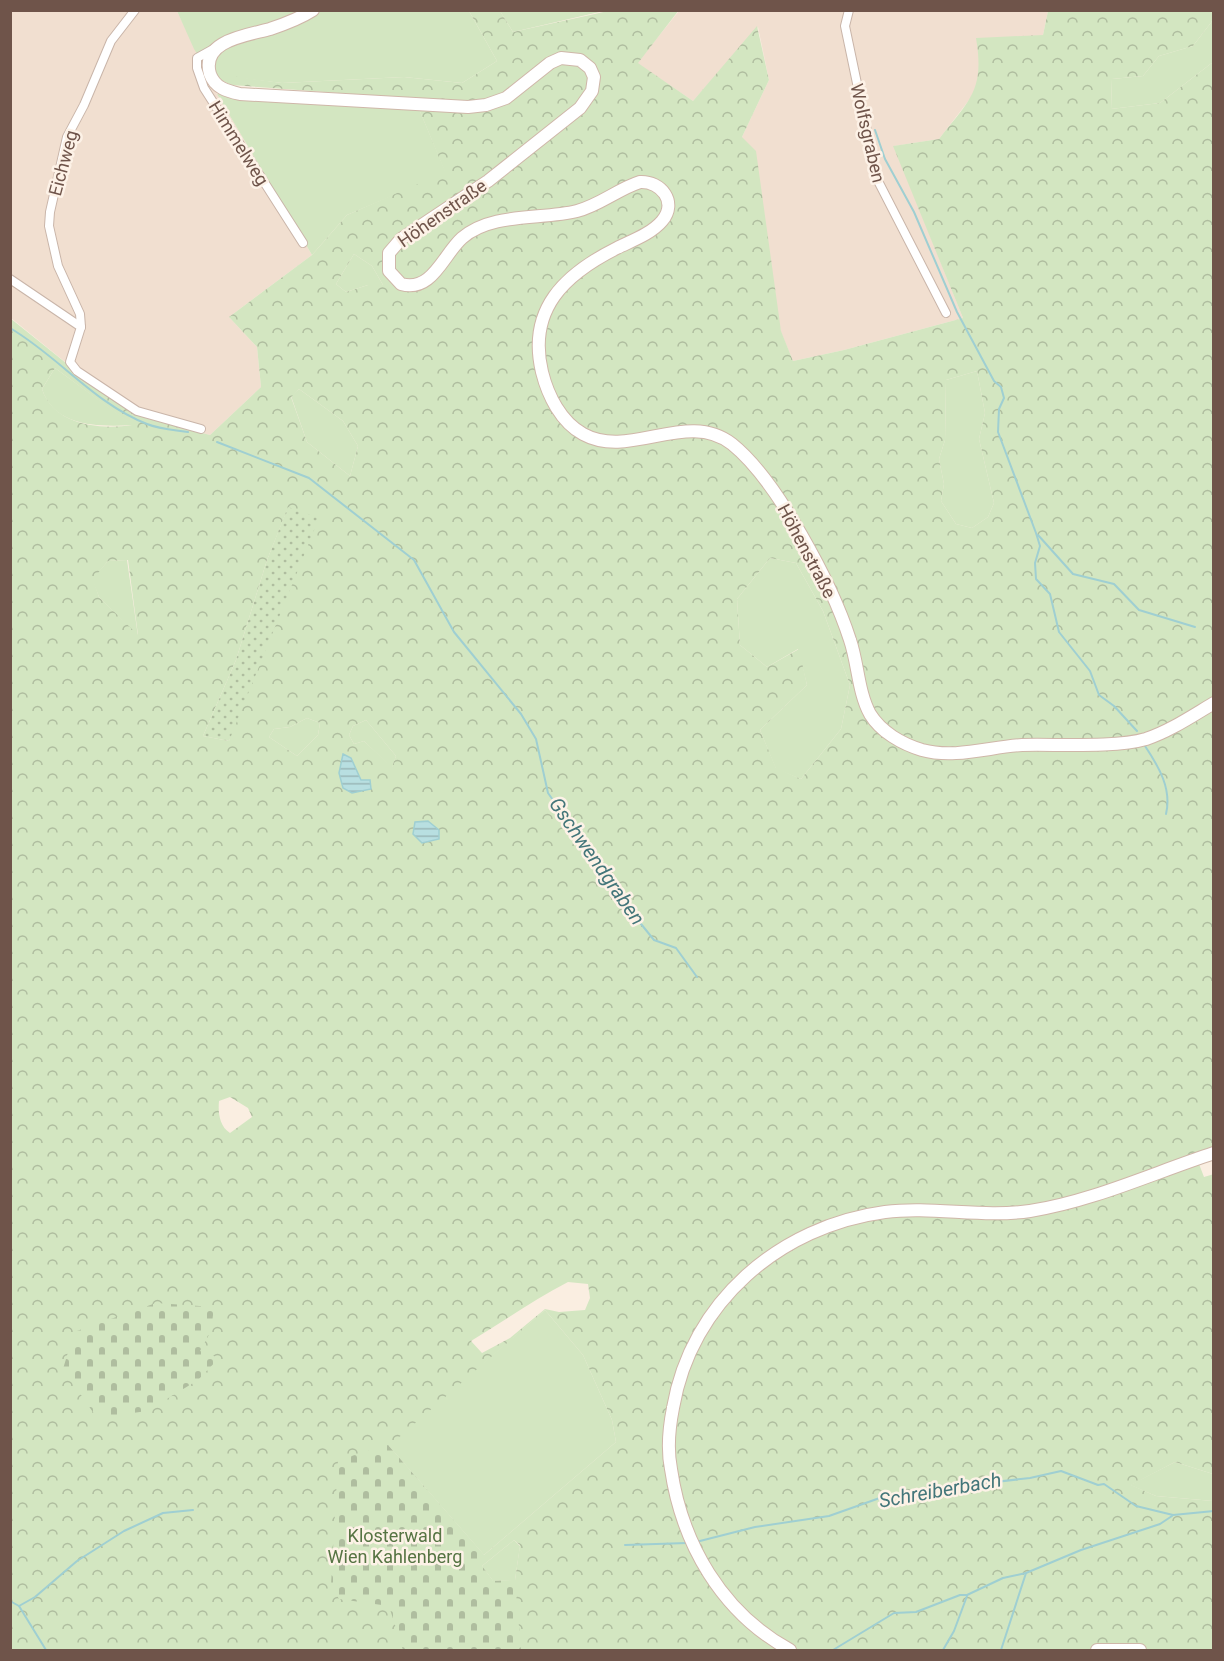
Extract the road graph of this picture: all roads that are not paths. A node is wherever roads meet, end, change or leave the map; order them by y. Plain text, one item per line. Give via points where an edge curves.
1 (135, 10) edge
2 (313, 10) edge
3 (849, 10) edge
4 (218, 47) junction
5 (303, 243) dead end
6 (10, 279) edge
7 (946, 313) dead end
8 (81, 327) junction
9 (201, 429) dead end
10 (1214, 703) edge
11 (1214, 1153) edge
12 (790, 1650) edge
13 (1097, 1650) edge
14 (1140, 1650) edge

1 - 8 street, Eichweg via 111,41 67,136 50,212 49,226 58,266 80,314
2 - 4 street
3 - 7 street, Wolfsgraben via 845,26 877,178
4 - 5 street, Himmelweg via 197,58 204,88
4 - 10 street, Höhenstraße via 210,60 210,74 216,85 227,91 462,107 500,101 557,59 570,57 590,68 594,82 584,104 494,176 398,241 388,257 392,276 405,285 421,284 462,238 484,225 578,211 640,182 658,186 668,201 663,221 594,260 556,292 543,318 539,340 540,363 548,390 565,419 582,434 606,442 695,430 717,435 736,448 793,521 845,627 868,710 884,730 901,742 921,750 946,753 1021,745 1135,741
6 - 8 street
8 - 9 street via 70,362 77,371 137,411
11 - 12 street via 1044,1209 903,1210 856,1218 815,1231 768,1257 743,1276 717,1306 698,1336 679,1380 672,1415 669,1454 681,1515 699,1559 725,1596 744,1616
13 - 14 street

